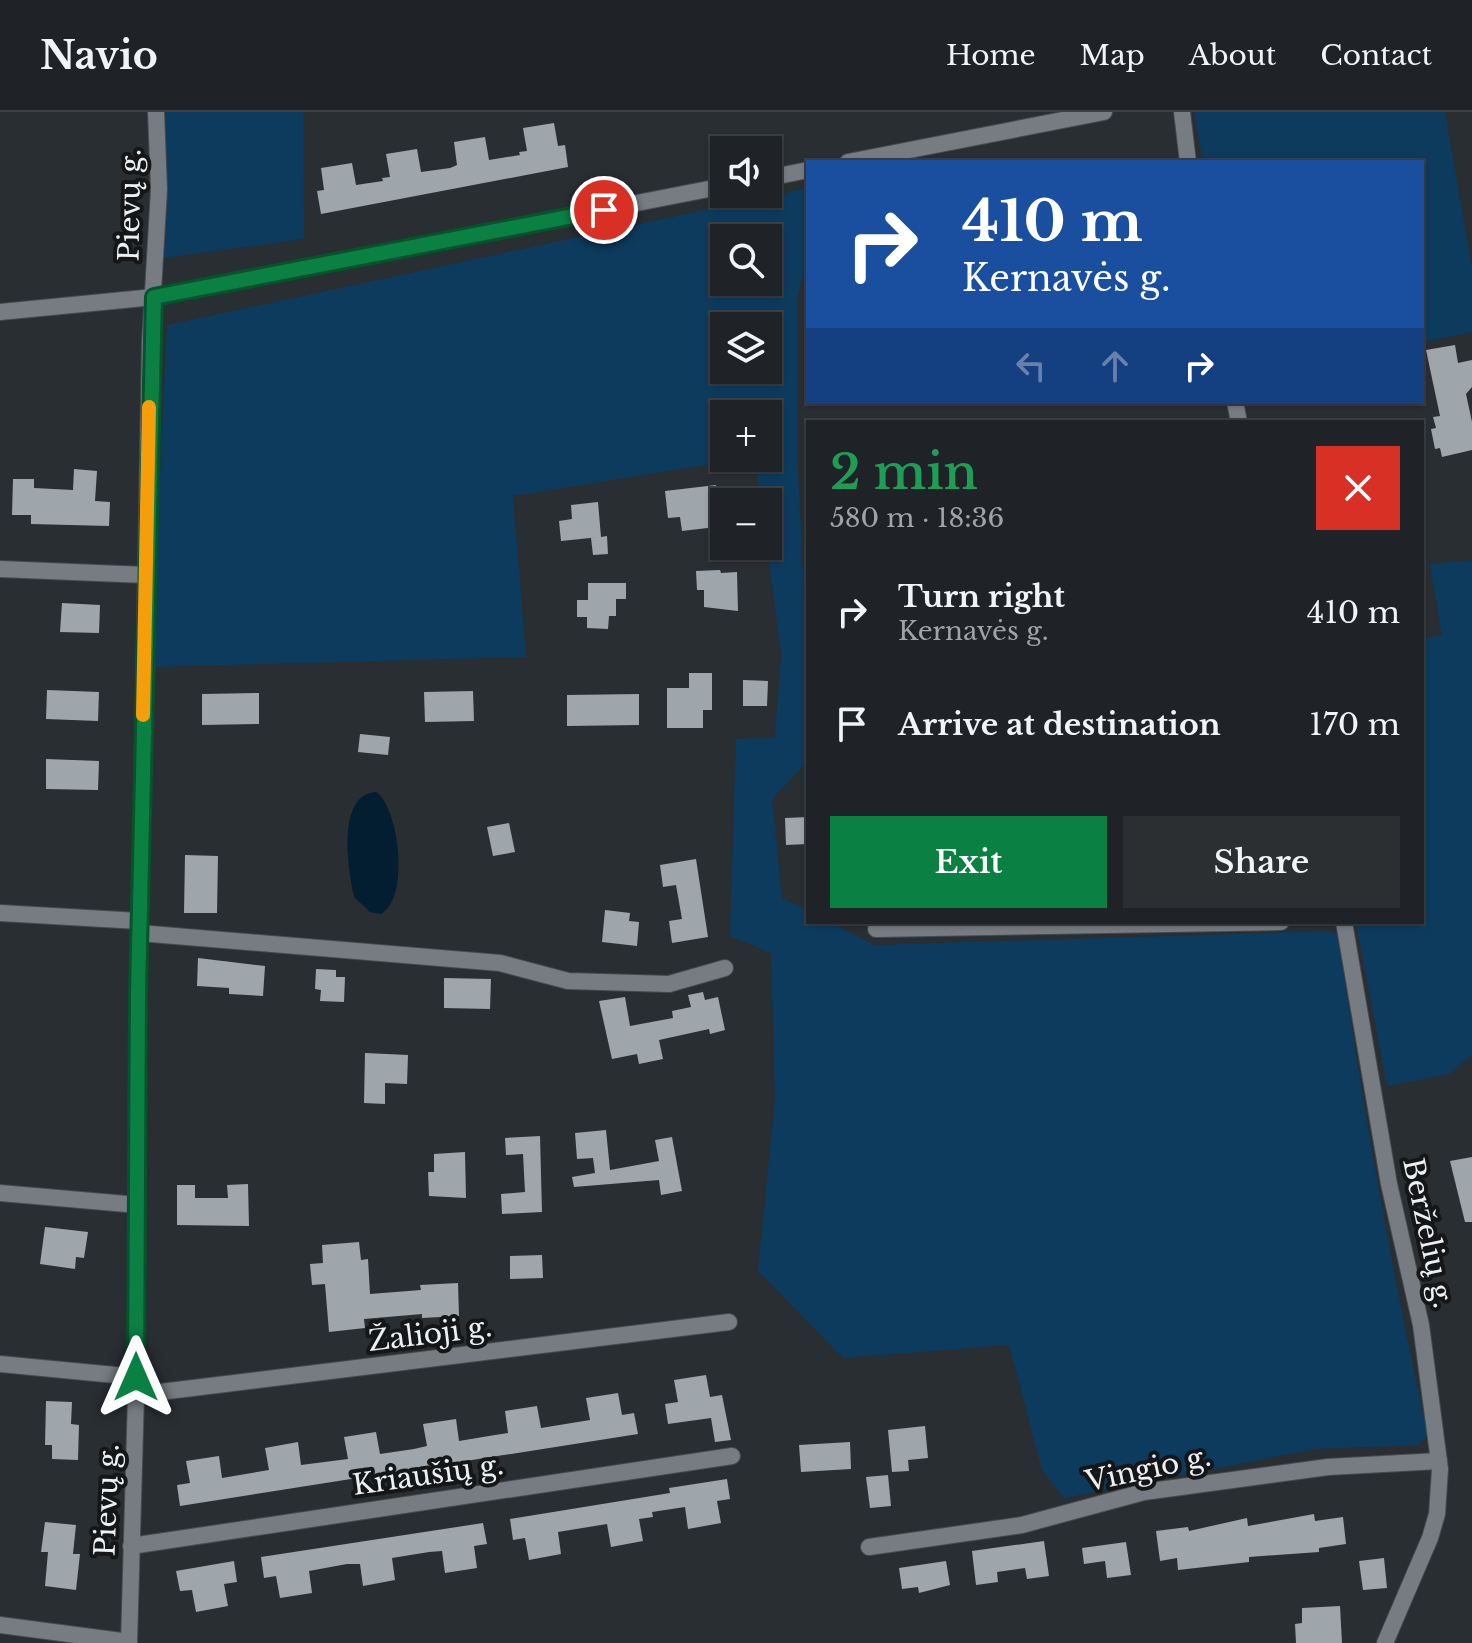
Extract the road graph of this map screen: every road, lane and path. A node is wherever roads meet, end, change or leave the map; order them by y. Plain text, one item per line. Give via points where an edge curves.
1 (156, 112) edge
2 (1104, 112) edge
3 (1182, 112) edge
4 (858, 160) edge
5 (1188, 160) edge
6 (806, 170) edge
7 (782, 175) edge
8 (710, 189) edge
9 (154, 297) junction
10 (0, 312) edge
11 (0, 569) edge
12 (146, 575) junction
13 (0, 913) edge
14 (1165, 924) edge
15 (1344, 924) edge
16 (139, 927) junction
17 (876, 929) dead end
18 (725, 968) dead end
19 (0, 1193) edge
20 (138, 1205) junction
21 (729, 1322) dead end
22 (0, 1364) edge
23 (136, 1377) junction
24 (136, 1395) junction
25 (732, 1456) dead end
26 (1439, 1461) junction
27 (131, 1546) junction
28 (869, 1547) dead end
29 (0, 1625) edge
30 (129, 1643) edge
31 (1385, 1643) edge

1 - 9 street, Pievų g.
2 - 4 street
3 - 5 street
6 - 7 street
8 - 9 street
9 - 10 street
9 - 12 street, Pievų g.
11 - 12 street
12 - 16 street, Pievų g.
13 - 16 street
14 - 17 street
15 - 26 street, Berželių g. via 1389,1184 1421,1325
16 - 18 street via 500,963 568,981 669,984
16 - 20 street, Pievų g.
19 - 20 street
20 - 23 street, Pievų g.
21 - 24 street, Žalioji g.
22 - 23 street
23 - 24 street, Pievų g.
24 - 27 street, Pievų g.
25 - 27 street, Kriaušių g.
26 - 28 street, Vingio g. via 1233,1478 1144,1492 1022,1525
26 - 31 street, Berželių g. via 1437,1514
27 - 30 street, Pievų g.
29 - 30 street

